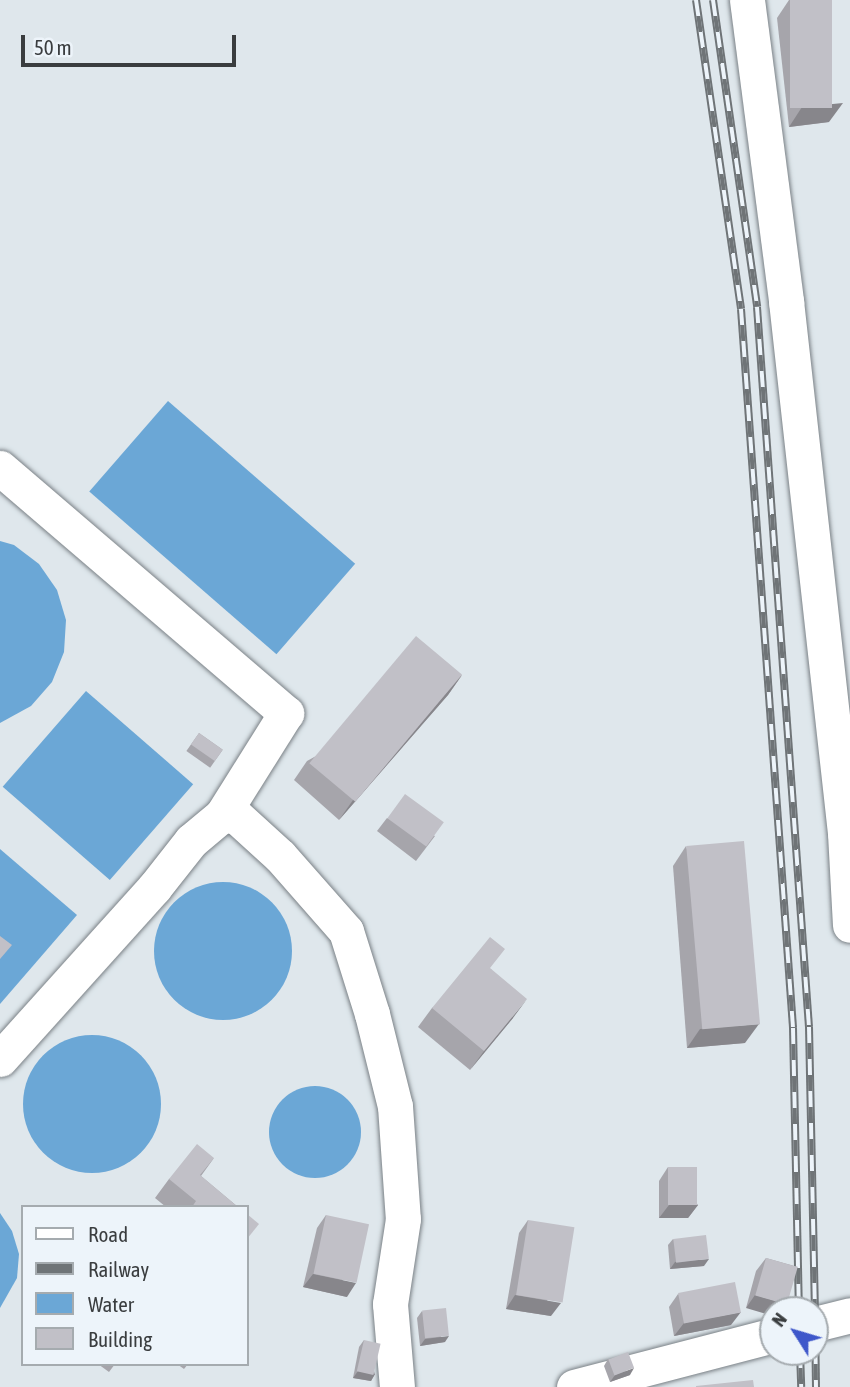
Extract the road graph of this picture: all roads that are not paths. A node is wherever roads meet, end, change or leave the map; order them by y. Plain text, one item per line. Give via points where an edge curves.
1 (747, 0) edge
2 (0, 468) edge
3 (222, 815) junction
4 (850, 925) edge
5 (0, 1059) edge
6 (850, 1315) edge
7 (829, 1320) edge
8 (759, 1339) edge
9 (397, 1387) edge
10 (574, 1387) edge

1 - 4 street via 845,833
2 - 3 street via 286,713
3 - 5 street via 191,841
3 - 9 street via 236,816 280,856 346,930 361,978 395,1106 403,1219 390,1304
6 - 7 street
8 - 10 street

